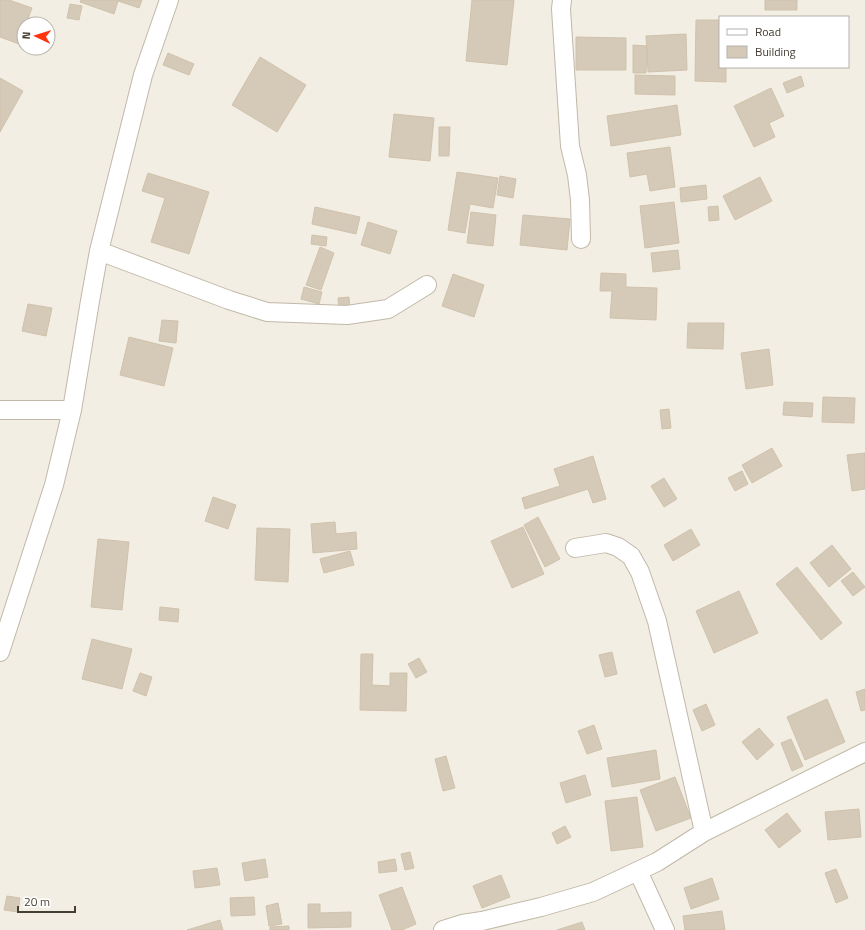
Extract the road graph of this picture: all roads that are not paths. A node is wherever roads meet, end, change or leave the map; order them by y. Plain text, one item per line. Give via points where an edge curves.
1 (169, 0) edge
2 (562, 0) edge
3 (581, 239) dead end
4 (99, 251) junction
5 (427, 285) dead end
6 (0, 410) edge
7 (72, 410) junction
8 (575, 548) dead end
9 (0, 652) edge
10 (865, 752) edge
11 (704, 832) junction
12 (638, 870) junction
13 (484, 925) edge
14 (443, 930) edge
15 (665, 930) edge

1 - 4 street via 143,75
2 - 3 street via 569,139 577,175
4 - 5 street via 266,312 347,315 388,309
4 - 7 street
6 - 7 street
7 - 9 street via 54,485
8 - 11 street via 606,543 618,547 631,556 640,572 657,621
10 - 11 street
11 - 12 street via 657,862
12 - 13 street via 593,892
12 - 15 street
13 - 14 street via 462,924

